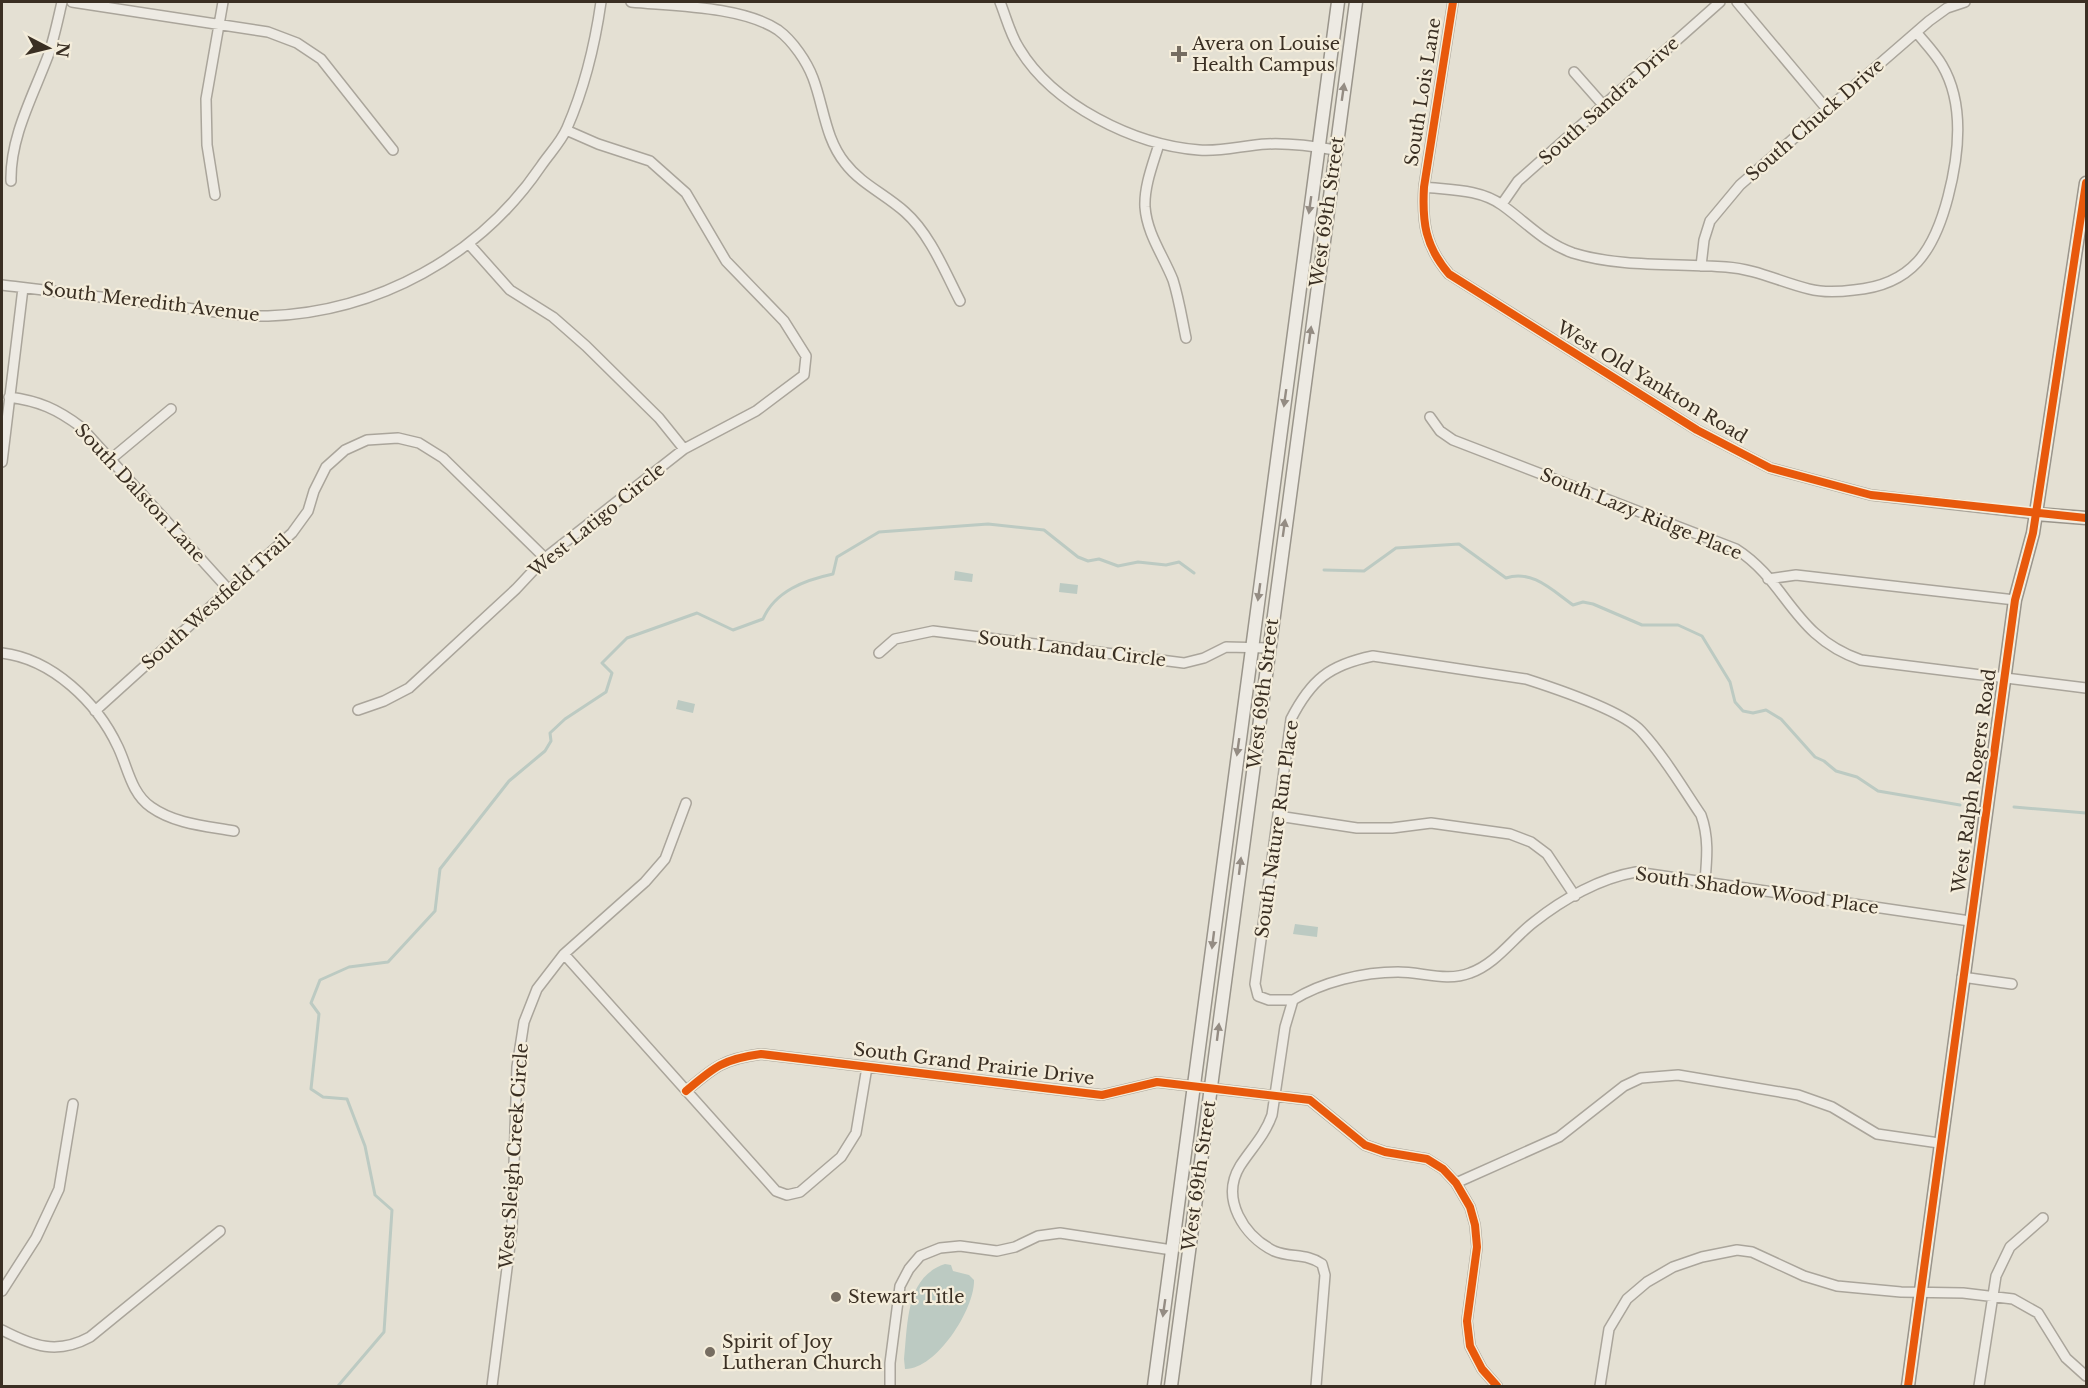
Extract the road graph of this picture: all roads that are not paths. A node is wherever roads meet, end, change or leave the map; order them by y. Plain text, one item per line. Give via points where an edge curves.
1 (62, 2) edge
2 (72, 2) edge
3 (223, 2) edge
4 (601, 2) edge
5 (631, 2) edge
6 (1000, 2) edge
7 (1338, 2) edge
8 (1356, 2) edge
9 (1453, 2) edge
10 (1720, 2) edge
11 (1737, 2) edge
12 (1965, 2) edge
13 (712, 6) edge
14 (220, 25) junction
15 (1917, 33) junction
16 (1574, 72) dead end
17 (1604, 106) junction
18 (1826, 108) junction
19 (566, 130) junction
20 (1159, 144) junction
21 (1318, 147) junction
22 (393, 150) dead end
23 (1335, 150) junction
24 (11, 181) dead end
25 (2086, 183) edge
26 (1424, 187) junction
27 (214, 195) dead end
28 (1502, 204) junction
29 (469, 244) junction
30 (1701, 266) junction
31 (2, 285) edge
32 (23, 288) junction
33 (960, 301) dead end
34 (1186, 338) dead end
35 (9, 397) junction
36 (171, 409) dead end
37 (1430, 417) dead end
38 (684, 449) junction
39 (111, 459) junction
40 (2, 462) edge
41 (2036, 514) junction
42 (2086, 518) edge
43 (545, 558) junction
44 (1768, 579) junction
45 (229, 590) junction
46 (2014, 600) junction
47 (1252, 647) junction
48 (1269, 648) junction
49 (2, 653) edge
50 (879, 653) dead end
51 (2004, 679) junction
52 (2086, 688) edge
53 (358, 710) dead end
54 (95, 711) junction
55 (686, 803) dead end
56 (1229, 807) junction
57 (1248, 809) junction
58 (1278, 816) junction
59 (234, 831) dead end
60 (1705, 881) junction
61 (1575, 896) junction
62 (1970, 921) junction
63 (564, 954) junction
64 (1962, 977) junction
65 (2012, 984) dead end
66 (1293, 1000) junction
67 (867, 1067) junction
68 (1194, 1088) junction
69 (1211, 1090) junction
70 (686, 1091) junction
71 (1274, 1094) junction
72 (74, 1104) dead end
73 (1939, 1143) junction
74 (1456, 1183) junction
75 (2043, 1218) dead end
76 (220, 1231) dead end
77 (1172, 1251) junction
78 (1189, 1252) junction
79 (2, 1291) edge
80 (1921, 1293) junction
81 (1991, 1296) junction
82 (2, 1330) edge
83 (2086, 1376) edge
84 (492, 1386) edge
85 (890, 1386) edge
86 (1154, 1386) edge
87 (1171, 1386) edge
88 (1316, 1386) edge
89 (1497, 1386) edge
90 (1600, 1386) edge
91 (1908, 1386) edge
92 (1979, 1386) edge

1 - 24 street via 49,52 16,141
2 - 14 street
3 - 14 street
4 - 19 street, South Meredith Avenue via 593,46
5 - 13 street
6 - 20 street via 1018,46 1050,87 1091,115
7 - 21 main road, West 69th Street
23 -> 8 main road, West 69th Street
9 - 26 street, South Lois Lane
10 - 17 street, South Sandra Drive
11 - 18 street
12 - 15 street, South Chuck Drive via 1947,8
13 - 33 street via 778,31 798,51 813,77 832,143 845,164 867,186 906,212 933,248
14 - 22 street via 268,32 321,58
14 - 27 street via 206,99
15 - 18 street, South Chuck Drive
15 - 30 street via 1942,64 1958,115 1947,202 1939,228 1921,259 1906,275 1885,285 1833,292 1811,290 1748,270
16 - 17 street
17 - 28 street, South Sandra Drive via 1518,181
18 - 30 street, South Chuck Drive via 1724,202 1710,221
19 - 29 street, South Meredith Avenue via 525,190
19 - 38 street, West Latigo Circle via 650,161 687,193 726,261 784,321 806,356 804,375 789,387 756,411
20 - 21 street via 1200,150 1265,144
20 - 34 street via 1145,206 1149,230 1178,298
21 - 23 street
21 -> 47 main road, West 69th Street
48 -> 23 main road, West 69th Street
25 - 41 main road, West Ralph Rogers Road
26 - 28 street via 1472,192
26 - 41 street, West Old Yankton Road via 1422,217 1428,239 1437,260 1449,274 1732,450 1770,468 1871,495
28 - 30 street via 1534,233 1573,253 1651,264
29 - 32 street, South Meredith Avenue via 423,275 392,290 346,304 267,316
29 - 38 street via 510,290 553,317 586,346 659,418
31 - 32 street, South Meredith Avenue
32 - 35 street
35 - 39 street, South Dalston Lane via 35,400 55,408 81,427
35 - 40 street
36 - 39 street
37 - 44 street, South Lazy Ridge Place via 1453,440 1736,549 1752,559
38 - 43 street, West Latigo Circle
39 - 45 street, South Dalston Lane
41 - 42 main road, West Old Yankton Road
41 - 46 main road, West Ralph Rogers Road
43 - 45 street, South Westfield Trail via 442,458 419,443 398,438 367,440 345,450 326,467 308,511 292,532
43 - 53 street, West Latigo Circle via 409,688
44 - 46 street via 1796,575
44 - 51 street, South Lazy Ridge Place via 1806,627 1839,652 1861,660
45 - 54 street, South Westfield Trail
46 - 51 main road, West Ralph Rogers Road
47 - 48 street, South Landau Circle
47 - 50 street, South Landau Circle via 1226,647 1184,663 933,631 895,639
47 -> 56 main road, West 69th Street
48 - 57 main road, West 69th Street
49 - 54 street via 20,655 56,673
51 - 52 street, South Lazy Ridge Place
51 - 62 main road, West Ralph Rogers Road
54 - 59 street via 119,749 138,795 149,806 179,821
55 - 63 street, West Sleigh Creek Circle via 665,859 645,882
56 - 57 main road
56 -> 68 main road, West 69th Street
69 -> 57 main road, West 69th Street
58 - 60 street, South Nature Run Place via 1291,719 1305,692 1324,674 1350,661 1373,656 1526,680 1550,687 1640,729 1701,815 1707,846
58 - 61 street via 1357,828 1431,823 1510,834 1547,854
58 - 66 street, South Nature Run Place via 1255,984 1258,996
60 - 61 street, South Shadow Wood Place via 1636,873 1600,881
60 - 62 street, South Shadow Wood Place
61 - 66 street, South Shadow Wood Place via 1535,921 1489,963 1471,973 1451,978 1398,972 1376,974 1311,989
62 - 64 main road, West Ralph Rogers Road
63 - 70 street
63 - 84 street, West Sleigh Creek Circle via 537,989 524,1022 517,1067 512,1229
64 - 65 street
64 - 73 main road, West Ralph Rogers Road
66 - 71 street
67 - 68 street, South Grand Prairie Drive via 1102,1095 1157,1082
67 - 70 street, South Grand Prairie Drive via 761,1054 715,1066
67 - 70 street via 860,1117 851,1141 841,1157 800,1192 787,1195 776,1191
68 - 69 street, South Grand Prairie Drive
68 - 77 main road, West 69th Street
69 - 71 street, South Grand Prairie Drive
69 - 78 main road, West 69th Street
71 - 74 street, South Grand Prairie Drive via 1310,1100 1365,1145 1426,1159
71 - 88 street via 1268,1128 1238,1169 1233,1192 1243,1227 1260,1242 1277,1252 1312,1257 1322,1264 1325,1275
72 - 79 street via 59,1189 36,1238
73 - 74 street via 1877,1134 1832,1107 1798,1095 1669,1075 1641,1078 1624,1086 1559,1137
73 - 80 main road, West Ralph Rogers Road
74 - 89 street, South Grand Prairie Drive via 1470,1207 1477,1247 1467,1321 1470,1346
75 - 81 street via 2010,1247
76 - 82 street via 90,1337 73,1346 34,1345
77 - 78 main road
77 - 85 street via 1059,1233 997,1251 960,1246 920,1256 900,1286
77 -> 86 main road, West 69th Street
78 - 87 main road, West 69th Street
80 - 81 street
80 - 90 street via 1818,1282 1752,1252 1737,1250 1702,1257 1673,1267 1627,1299 1609,1329
80 - 91 main road, West Ralph Rogers Road
81 - 83 street via 2013,1299 2038,1313 2066,1358
81 - 92 street

